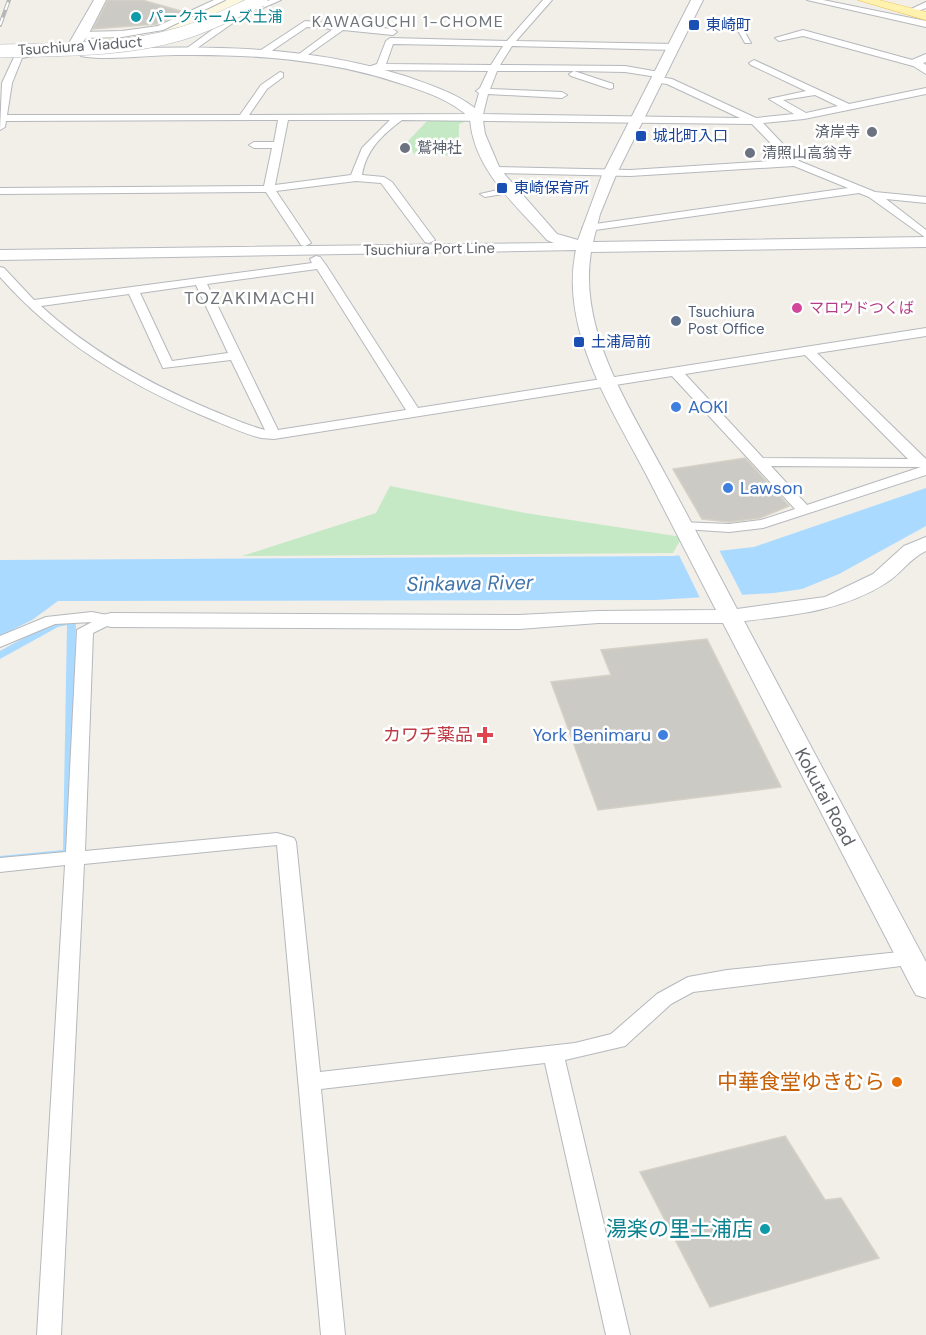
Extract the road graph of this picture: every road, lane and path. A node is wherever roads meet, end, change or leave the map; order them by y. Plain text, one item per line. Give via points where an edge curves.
1 (100, 0) edge
2 (221, 0) edge
3 (243, 0) edge
4 (277, 0) edge
5 (548, 0) edge
6 (697, 0) edge
7 (811, 0) edge
8 (864, 0) edge
9 (263, 2) edge
10 (834, 2) edge
11 (926, 5) edge
12 (820, 8) dead end
13 (910, 11) junction
14 (189, 14) junction
15 (926, 16) edge
16 (230, 21) junction
17 (926, 24) edge
18 (340, 28) junction
19 (739, 29) dead end
20 (393, 32) junction
21 (784, 38) dead end
22 (748, 41) dead end
23 (76, 44) junction
24 (510, 44) junction
25 (675, 47) junction
26 (5, 49) edge
27 (187, 51) junction
28 (261, 54) junction
29 (302, 56) junction
30 (926, 58) edge
31 (754, 63) dead end
32 (913, 63) junction
33 (381, 66) junction
34 (366, 68) junction
35 (493, 69) junction
36 (563, 70) junction
37 (926, 70) edge
38 (280, 75) dead end
39 (658, 78) junction
40 (610, 86) dead end
41 (481, 91) junction
42 (926, 91) edge
43 (817, 92) junction
44 (562, 95) dead end
45 (848, 107) junction
46 (804, 116) junction
47 (284, 117) junction
48 (400, 117) junction
49 (477, 117) junction
50 (242, 118) junction
51 (638, 119) junction
52 (755, 121) junction
53 (1, 123) edge
54 (254, 145) dead end
55 (278, 145) junction
56 (795, 163) junction
57 (493, 170) junction
58 (612, 172) junction
59 (356, 178) junction
60 (269, 189) junction
61 (511, 190) junction
62 (860, 190) junction
63 (0, 191) edge
64 (485, 194) dead end
65 (873, 195) junction
66 (926, 200) edge
67 (588, 228) junction
68 (926, 235) edge
69 (429, 240) dead end
70 (926, 242) edge
71 (585, 247) junction
72 (0, 248) edge
73 (0, 255) edge
74 (312, 255) junction
75 (1, 272) edge
76 (200, 282) junction
77 (133, 291) junction
78 (30, 304) junction
79 (926, 332) edge
80 (807, 350) junction
81 (234, 356) junction
82 (675, 371) junction
83 (608, 382) junction
84 (414, 413) junction
85 (274, 435) junction
86 (761, 462) junction
87 (924, 466) edge
88 (804, 510) junction
89 (684, 525) junction
90 (926, 543) edge
91 (727, 610) junction
92 (111, 620) junction
93 (0, 642) edge
94 (75, 857) junction
95 (0, 865) edge
96 (909, 958) junction
97 (926, 988) edge
98 (553, 1053) junction
99 (310, 1082) junction
100 (49, 1335) edge
101 (333, 1335) edge
102 (618, 1335) edge

1 - 23 street
2 - 14 street
3 - 9 street
4 - 9 street
5 - 24 street via 523,24
6 - 25 street
7 - 10 street
8 - 13 main road
9 - 16 street
9 - 26 street, Tsuchiura Viaduct, bridge via 155,40 103,47
10 - 12 street
10 - 17 street
11 - 13 street
13 - 15 main road
14 - 16 street
14 - 23 street via 160,28
16 - 27 street
18 - 20 street
18 - 28 street via 305,24
18 - 29 street
19 - 22 street
20 - 24 street
20 - 33 street
21 - 32 street via 803,33
23 - 26 street
23 - 27 street
23 - 53 street via 19,55 7,83
24 - 25 street
24 - 35 street
25 - 39 street
27 - 28 street
28 - 29 street
29 - 34 street
30 - 32 street
31 - 43 street
32 - 37 street
33 - 34 street
33 - 35 street
34 - 49 street via 440,93
35 - 36 street
35 - 41 street
36 - 39 street via 625,69
36 - 40 street
38 - 50 street via 264,87
39 - 51 street
39 - 52 street
41 - 44 street
41 - 49 street
42 - 45 street
43 - 45 street
43 - 46 street via 774,99
45 - 46 street
46 - 52 street
47 - 48 street
47 - 50 street
47 - 55 street
48 - 49 street
48 - 59 street via 364,150
49 - 51 street
49 - 57 street via 478,134
50 - 53 street
51 - 52 street
51 - 58 street
52 - 56 street
54 - 55 street
55 - 60 street
56 - 58 street via 678,172
56 - 62 street
57 - 58 street
57 - 61 street
58 - 67 street
59 - 60 street
59 - 69 street via 384,180
60 - 63 street
60 - 74 street
61 - 64 street
61 - 71 street via 552,237
62 - 65 street
62 - 67 street
65 - 66 street
65 - 68 street
67 - 71 street
70 - 71 street, Tsuchiura Port Line
71 - 74 street, Tsuchiura Port Line via 470,249 443,258
71 - 83 street, Kokutai Road via 580,275 585,315
72 - 74 street
73 - 74 street
74 - 75 street
74 - 76 street
74 - 84 street
75 - 78 street
76 - 77 street
76 - 81 street
77 - 78 street
77 - 81 street via 168,365
78 - 85 street via 72,341 124,374 192,408 261,434
79 - 80 street
80 - 82 street
80 - 87 street
81 - 85 street
82 - 83 street
82 - 86 street
83 - 84 street
83 - 89 street, Kokutai Road
84 - 85 street
86 - 87 street
86 - 88 street
87 - 88 street
88 - 89 street via 744,528
89 - 91 street, Kokutai Road
90 - 91 street via 911,550 880,578 831,602 807,608
91 - 92 street via 519,622
91 - 96 street, Kokutai Road
92 - 93 street via 92,616 46,620
92 - 94 street via 85,630
94 - 95 street
94 - 99 street via 277,839 287,842
94 - 100 street
96 - 97 street, Kokutai Road
96 - 98 street via 688,985 664,999 618,1040
98 - 99 street
98 - 102 street
99 - 101 street

